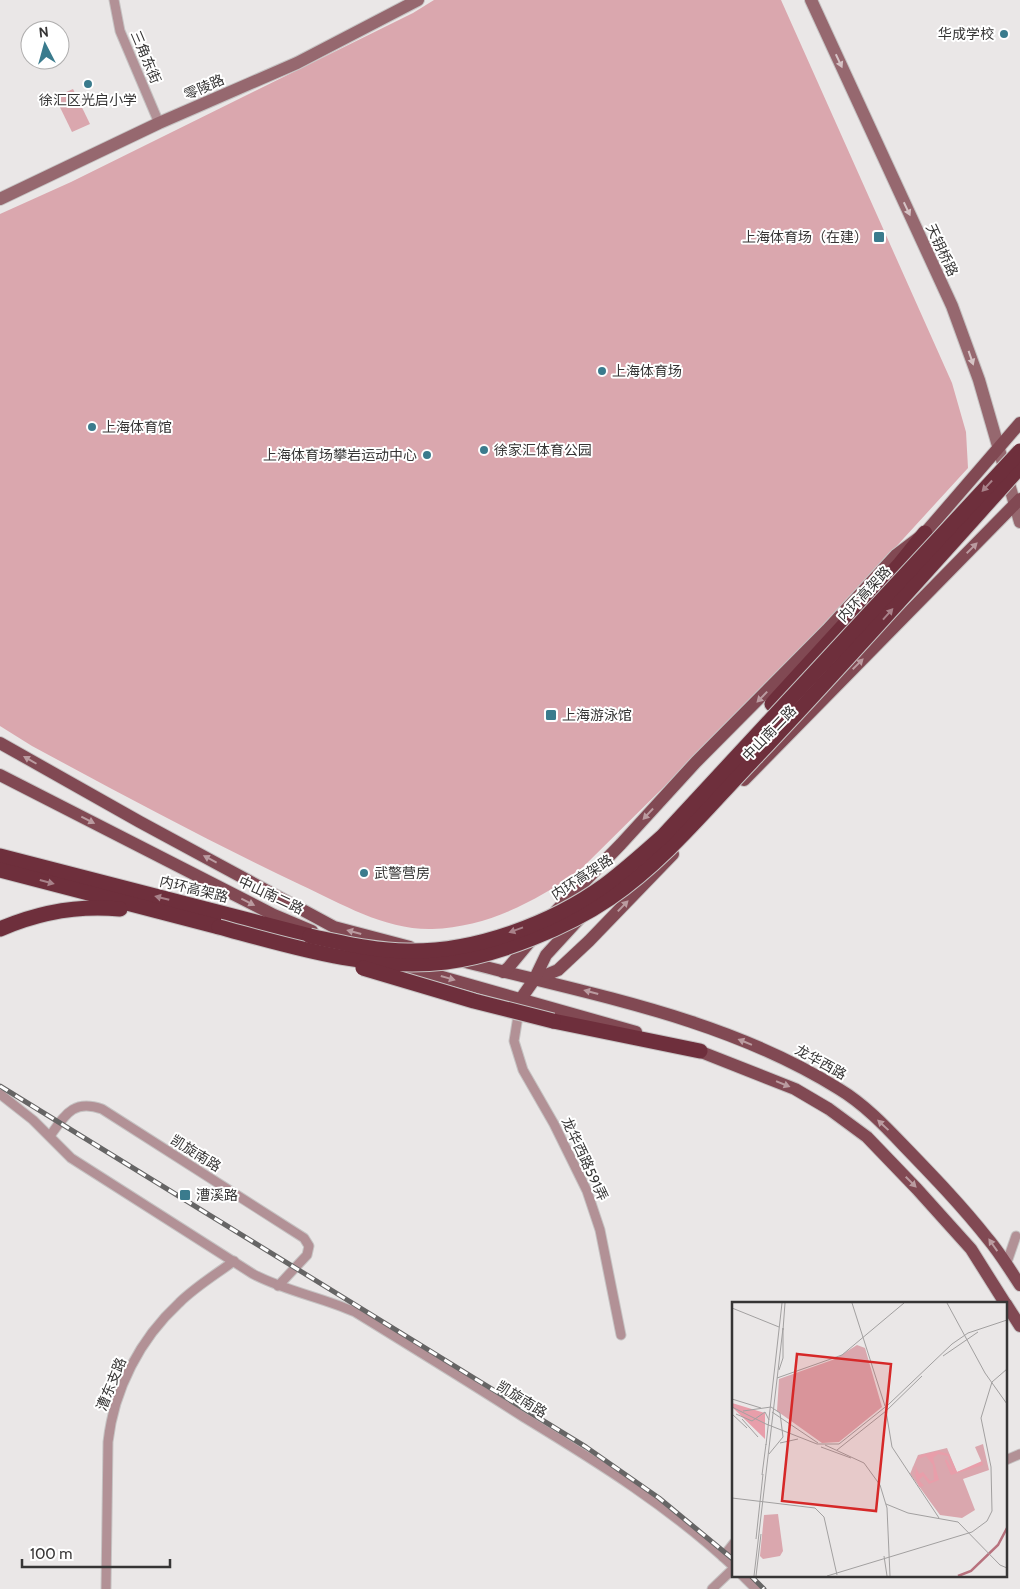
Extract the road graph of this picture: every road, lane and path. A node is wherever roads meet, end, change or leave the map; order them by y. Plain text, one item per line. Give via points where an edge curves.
1 (114, 0) edge
2 (418, 0) edge
3 (811, 0) edge
4 (159, 123) junction
5 (0, 199) edge
6 (1020, 423) edge
7 (999, 446) junction
8 (1020, 451) edge
9 (1020, 468) edge
10 (1018, 502) edge
11 (1020, 522) edge
12 (925, 533) junction
13 (0, 743) edge
14 (0, 775) edge
15 (714, 781) junction
16 (0, 856) edge
17 (0, 870) edge
18 (169, 914) junction
19 (0, 929) edge
20 (307, 950) junction
21 (503, 972) junction
22 (534, 980) junction
23 (520, 1000) junction
24 (700, 1051) junction
25 (0, 1094) edge
26 (50, 1136) junction
27 (1016, 1236) dead end
28 (234, 1261) junction
29 (1006, 1265) junction
30 (278, 1286) junction
31 (1020, 1286) edge
32 (1005, 1302) edge
33 (1008, 1307) edge
34 (1020, 1326) edge
35 (621, 1335) dead end
36 (1020, 1454) edge
37 (1008, 1459) edge
38 (732, 1546) edge
39 (723, 1557) junction
40 (732, 1566) edge
41 (732, 1570) edge
42 (743, 1576) edge
43 (106, 1589) edge
44 (712, 1589) edge
45 (756, 1589) edge

1 - 4 street, 三角东街 via 120,31
2 - 4 street, 零陵路 via 297,63
3 -> 7 street, 天钥桥路 via 952,306
4 - 5 street, 零陵路
6 - 7 main road, 中山南二路
7 - 10 street, 天钥桥路
7 - 12 main road, 中山南二路
8 -> 15 highway, 内环高架路, bridge
20 -> 9 highway, bridge via 372,963 402,965 448,961 495,951 534,936 578,917 610,898 673,844 819,691
10 - 11 street, 天钥桥路
22 -> 10 main road, 中山南二路 via 558,970 589,941
12 - 15 highway via 723,760
12 -> 21 main road, 中山南二路 via 896,555 696,762
12 - 22 main road, 中山南二路 via 910,564 546,955
21 -> 13 main road, 中山南二路 via 334,927
14 -> 23 main road, 中山南二路 via 274,915 377,958
15 -> 16 highway, 内环高架路, bridge via 663,836 604,885 575,904 493,939 439,950 409,951 344,944
17 -> 18 highway
18 - 19 highway via 78,908 26,918
18 - 20 highway, bridge
20 - 24 highway, bridge via 474,1001
21 - 22 main road, 中山南二路
22 - 23 main road, 中山南二路
29 -> 22 main road, 龙华西路 via 989,1240 934,1177 882,1123 841,1090 759,1048 688,1019
23 - 24 main road
23 - 35 street, 龙华西路591弄 via 514,1042 522,1070 554,1124 587,1191 600,1230
24 -> 32 main road via 795,1089 867,1137 970,1249
25 - 26 street, 凯旋南路
26 - 28 street, 凯旋南路 via 71,1158
26 - 30 street, 凯旋南路 via 75,1107 102,1109 304,1238 309,1246 307,1255
27 - 29 street
28 - 30 street, 凯旋南路
28 - 43 street, 漕东支路 via 193,1290 158,1325 130,1367 118,1394 108,1442
29 - 31 main road, 龙华西路
30 - 39 street, 凯旋南路 via 341,1306 363,1318 618,1476 669,1512
33 - 34 main road
36 - 37 street
38 - 39 street
39 - 40 street, 凯旋南路
41 - 44 street
42 - 45 street

